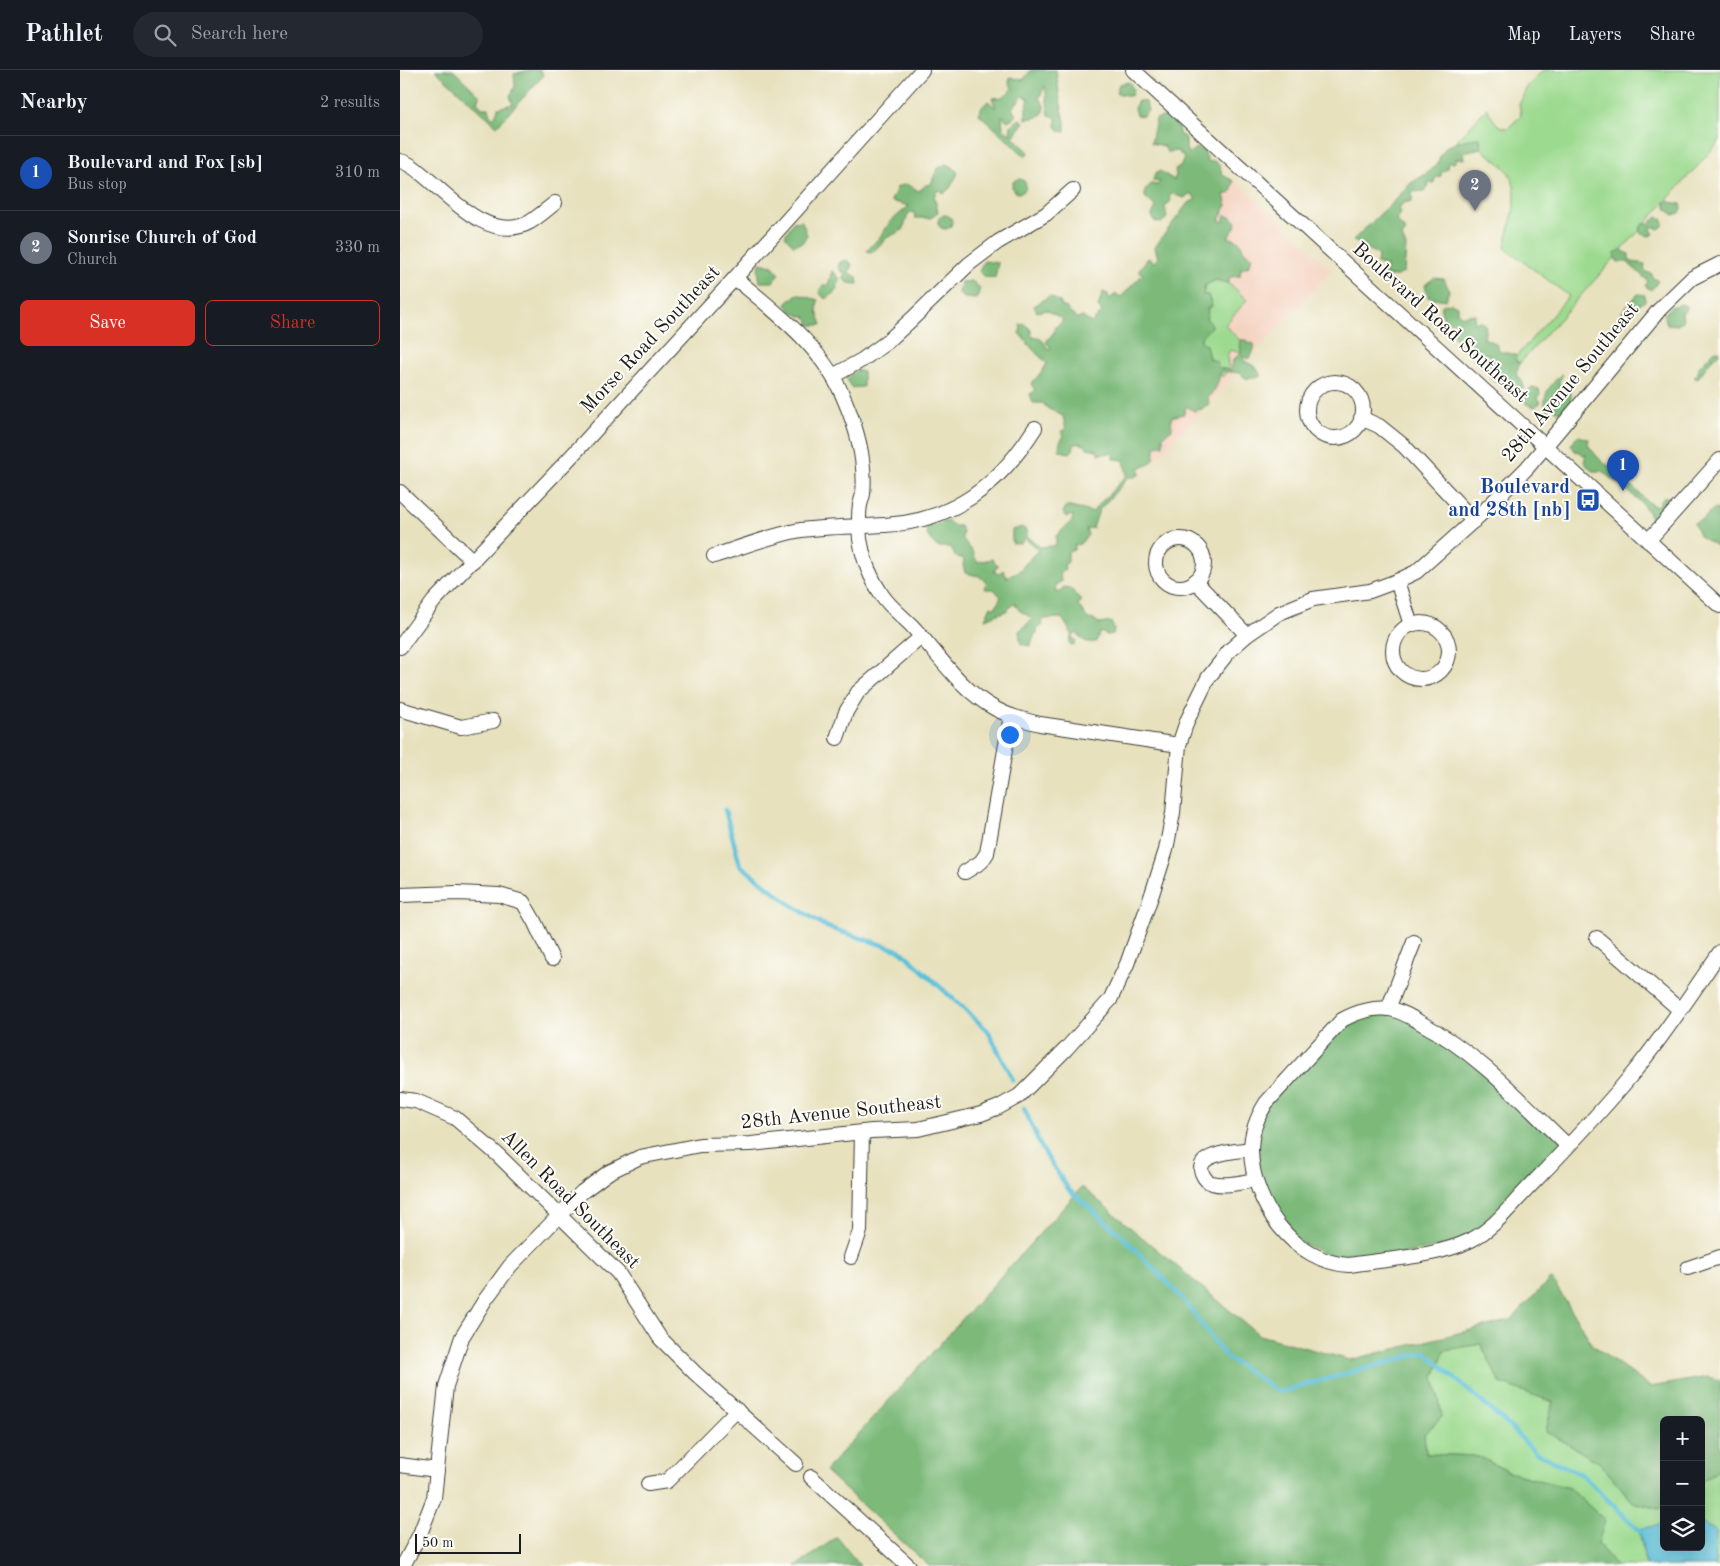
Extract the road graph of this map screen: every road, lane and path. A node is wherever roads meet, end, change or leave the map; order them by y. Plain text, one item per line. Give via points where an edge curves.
1 (922, 70) edge
2 (1132, 70) edge
3 (400, 161) edge
4 (1073, 190) dead end
5 (554, 204) dead end
6 (1720, 264) edge
7 (735, 278) junction
8 (832, 376) junction
9 (1361, 418) junction
10 (1035, 428) dead end
11 (1545, 447) junction
12 (1720, 460) edge
13 (400, 492) edge
14 (1474, 521) junction
15 (859, 526) junction
16 (1648, 541) junction
17 (714, 556) dead end
18 (473, 561) junction
19 (1195, 581) dead end
20 (1397, 582) junction
21 (1720, 606) edge
22 (1411, 625) junction
23 (1247, 635) junction
24 (921, 637) junction
25 (400, 647) edge
26 (400, 709) edge
27 (1011, 716) junction
28 (493, 721) dead end
29 (837, 738) dead end
30 (1179, 745) junction
31 (965, 872) dead end
32 (400, 894) edge
33 (1597, 938) dead end
34 (1414, 942) dead end
35 (1720, 952) edge
36 (552, 959) dead end
37 (1388, 1009) junction
38 (1680, 1010) junction
39 (400, 1099) edge
40 (862, 1132) junction
41 (1568, 1146) junction
42 (1251, 1149) junction
43 (1255, 1180) junction
44 (560, 1214) junction
45 (851, 1257) dead end
46 (1720, 1257) edge
47 (1688, 1268) dead end
48 (737, 1410) junction
49 (796, 1464) dead end
50 (400, 1465) edge
51 (437, 1470) junction
52 (811, 1477) dead end
53 (648, 1484) dead end
54 (406, 1565) edge
55 (909, 1566) edge

1 - 7 street, Morse Road Southeast
2 - 11 street, Boulevard Road Southeast
3 - 5 street via 414,168 465,211 492,226 528,223
4 - 8 street via 1046,214 998,242 969,264 887,342
6 - 11 street, 28th Avenue Southeast via 1692,278 1659,310
7 - 8 street via 795,329
7 - 18 street, Morse Road Southeast
8 - 15 street via 845,399 858,442 863,480
9 - 9 street via 1361,400 1350,386 1342,383 1316,388 1307,404 1307,413 1315,430 1332,438 1350,433
9 - 14 street via 1379,426 1404,446
10 - 15 street via 1002,474 956,506 930,517 903,523
11 - 14 street, 28th Avenue Southeast
11 - 16 street, Boulevard Road Southeast
12 - 16 street
13 - 18 street
14 - 20 street, 28th Avenue Southeast via 1416,572
15 - 17 street via 801,530
15 - 24 street via 872,578 895,611
16 - 21 street, Boulevard Road Southeast
18 - 25 street, Morse Road Southeast via 434,600
19 - 23 street
20 - 22 street
20 - 23 street, 28th Avenue Southeast via 1313,599 1279,613
22 - 22 street via 1397,636 1392,653 1395,662 1406,676 1415,679 1432,677 1440,672 1449,655 1445,636 1430,625
23 - 30 street, 28th Avenue Southeast via 1230,650 1208,678
24 - 27 street via 970,692
24 - 29 street via 858,692 846,712
26 - 28 street via 461,727
27 - 30 street via 1040,724
27 - 31 street via 987,853
30 - 40 street, 28th Avenue Southeast via 1166,850 1127,964 1110,1000 1042,1075 1018,1096 999,1107 918,1129
32 - 36 street via 499,895 523,902
33 - 38 street
34 - 37 street
35 - 38 street
37 - 41 street via 1402,1013 1454,1042
37 - 42 street via 1354,1013 1342,1020 1266,1103 1257,1118
38 - 41 street via 1634,1072
39 - 44 street, Allen Road Southeast via 416,1101 455,1118
40 - 44 street, 28th Avenue Southeast via 751,1144 700,1145 640,1156 609,1172
40 - 45 street via 860,1231
41 - 43 street via 1487,1231 1471,1240 1444,1251 1349,1265 1325,1261 1291,1238 1274,1219
42 - 43 street
42 - 43 street via 1212,1156 1202,1162 1200,1168 1207,1182 1214,1184
44 - 48 street, Allen Road Southeast via 618,1273 660,1338
44 - 51 street, 28th Avenue Southeast via 510,1266 462,1337 446,1386
46 - 47 street
48 - 49 street, Allen Road Southeast
48 - 53 street via 667,1481
50 - 51 street
51 - 54 street, 28th Avenue Southeast via 434,1498
52 - 55 street

